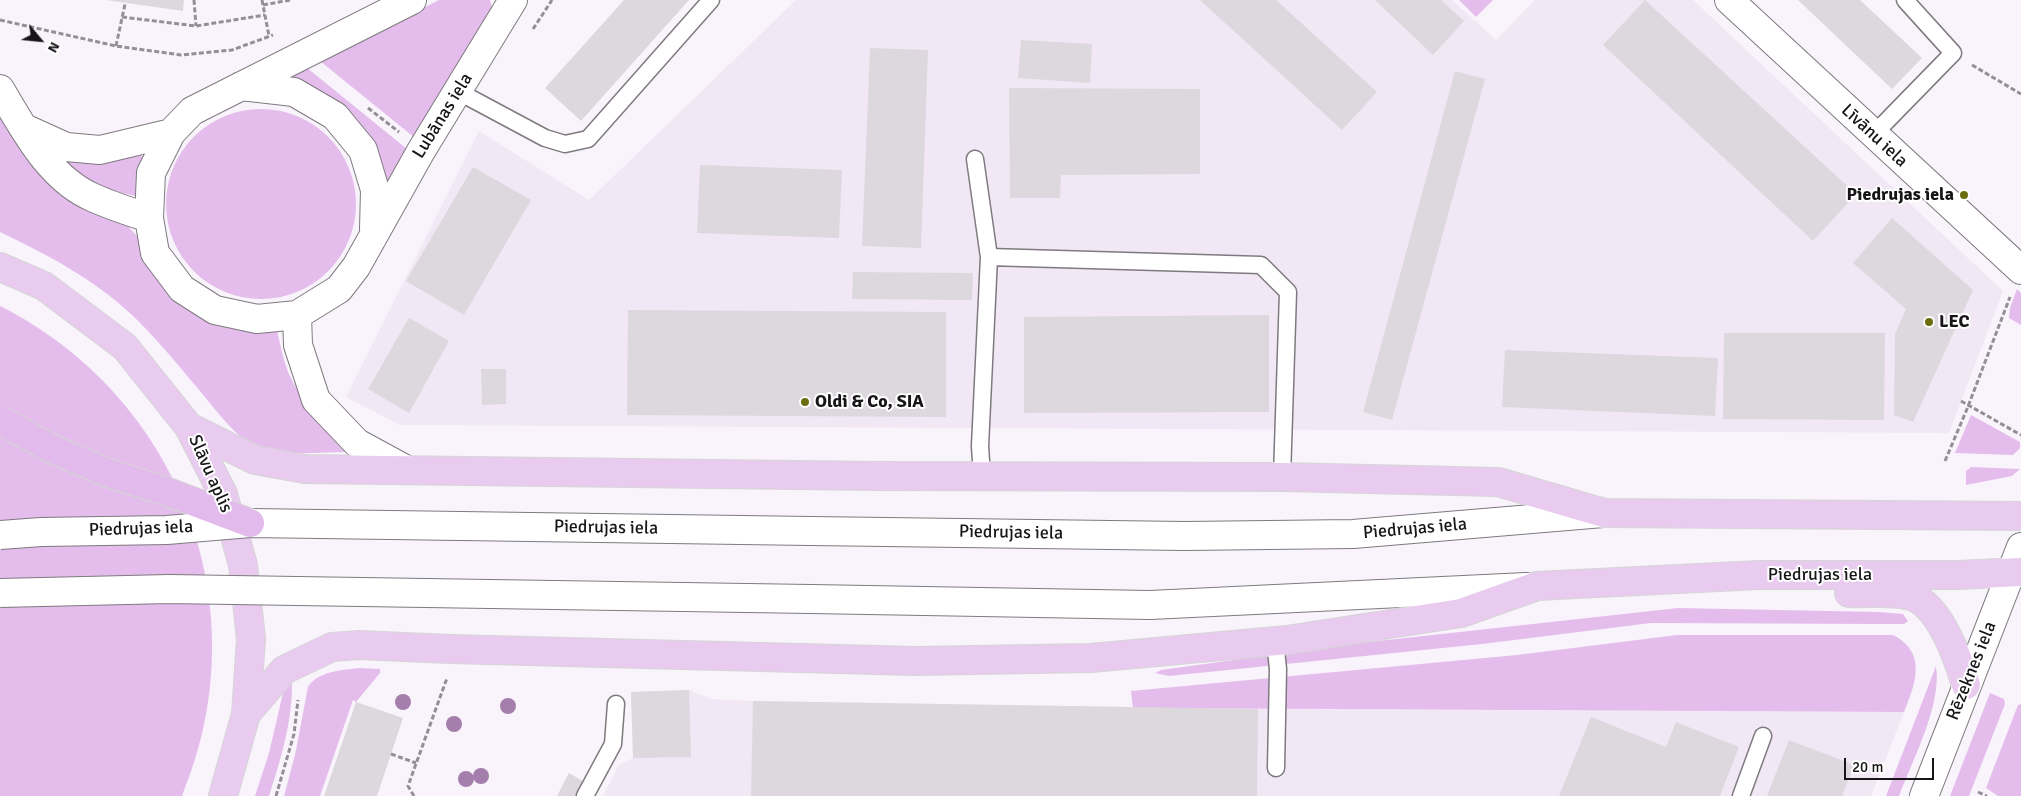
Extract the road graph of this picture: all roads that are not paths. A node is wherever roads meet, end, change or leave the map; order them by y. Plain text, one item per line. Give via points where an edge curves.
1 (412, 0) edge
2 (513, 0) edge
3 (711, 0) edge
4 (1729, 0) edge
5 (1904, 0) edge
6 (241, 86) junction
7 (0, 89) edge
8 (459, 92) junction
9 (22, 127) junction
10 (171, 133) junction
11 (1873, 135) junction
12 (975, 159) dead end
13 (149, 218) junction
14 (374, 232) junction
15 (989, 257) junction
16 (0, 267) edge
17 (2021, 269) edge
18 (297, 315) junction
19 (0, 420) edge
20 (189, 427) junction
21 (405, 469) junction
22 (982, 476) junction
23 (1282, 477) junction
24 (1604, 513) junction
25 (2021, 516) edge
26 (250, 523) junction
27 (0, 535) edge
28 (2021, 547) edge
29 (2016, 572) edge
30 (1759, 575) junction
31 (1537, 586) junction
32 (0, 593) edge
33 (1275, 641) junction
34 (1966, 685) junction
35 (616, 704) dead end
36 (246, 714) junction
37 (1763, 736) dead end
38 (1276, 768) dead end
39 (223, 796) edge
40 (586, 796) edge
41 (1742, 796) edge
42 (1924, 796) edge

1 - 6 main road
2 - 8 main road, Lubānas iela
3 - 8 lane via 588,139 565,144 545,138
4 - 11 main road, Līvānu iela
5 - 11 lane via 1953,53
6 - 10 main road via 192,111
6 - 14 main road via 294,92 335,116 363,150 375,190
7 - 9 main road
8 - 14 main road, Lubānas iela
9 - 10 main road via 66,147 100,150
9 - 13 main road via 57,173 92,198
10 - 13 main road via 151,173
11 - 17 main road, Līvānu iela
12 - 15 lane
13 - 18 main road via 155,254 182,289 215,310 257,319
14 - 18 main road, Lubānas iela via 356,267 339,289
15 - 22 lane via 980,446
15 - 23 lane via 1261,265 1288,292
16 - 20 main road, Slāvu aplis via 44,286 125,347
18 - 21 main road via 298,345 316,400 356,443
19 - 26 highway, bridge via 50,448 108,473
20 - 21 main road via 255,460 305,469
20 - 36 main road, Slāvu aplis via 223,494 243,565 252,639
21 - 22 main road
22 - 23 main road
23 - 24 main road via 1498,482
24 - 25 main road, Piedrujas iela
24 - 26 main road, Piedrujas iela, bridge via 1353,534 1185,536
26 - 27 main road, Piedrujas iela, bridge via 167,530
28 - 29 main road, Rēzeknes iela
29 - 30 main road, Piedrujas iela
29 - 34 main road, Rēzeknes iela
30 - 31 main road, Piedrujas iela
30 - 34 main road via 1788,590 1908,595 1924,605 1947,632
31 - 32 main road, Piedrujas iela, bridge via 1150,605 169,589
31 - 33 main road via 1462,612
33 - 36 main road via 1091,658 916,660 359,644 332,648 284,670
33 - 38 lane via 1278,669
34 - 42 main road, Rēzeknes iela
35 - 40 lane via 613,744
36 - 39 main road, Slāvu aplis
37 - 41 lane

